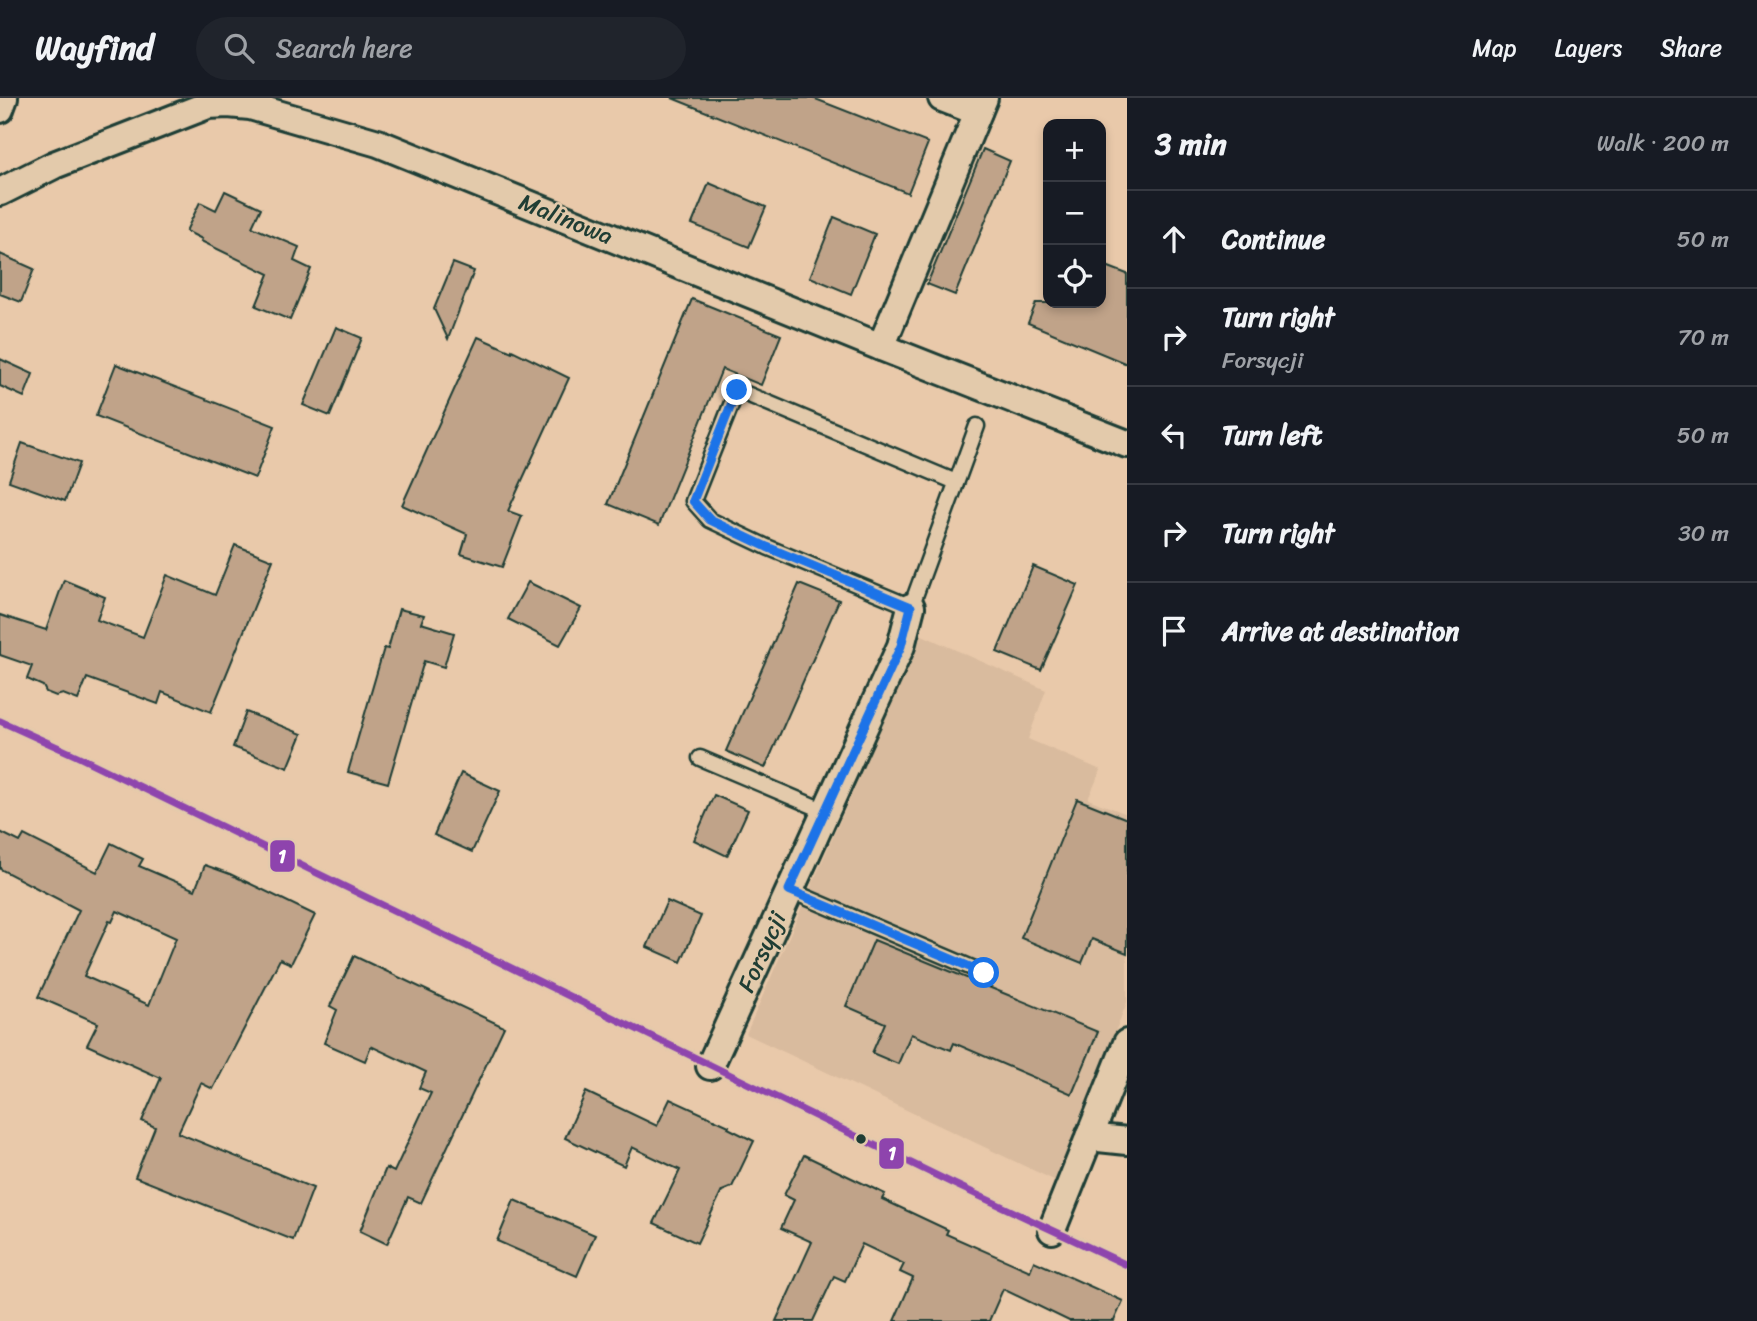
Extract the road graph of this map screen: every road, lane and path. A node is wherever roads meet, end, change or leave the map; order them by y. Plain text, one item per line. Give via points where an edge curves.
1 (4, 98) edge
2 (942, 98) edge
3 (251, 102) edge
4 (981, 105) edge
5 (0, 109) edge
6 (0, 192) edge
7 (881, 347) junction
8 (977, 426) dead end
9 (1127, 444) edge
10 (956, 482) junction
11 (911, 607) junction
12 (700, 758) dead end
13 (825, 811) junction
14 (789, 890) junction
15 (984, 973) dead end
16 (1127, 1043) edge
17 (710, 1066) dead end
18 (1089, 1137) junction
19 (1127, 1141) edge
20 (1052, 1230) dead end

1 - 5 street
2 - 4 street
3 - 6 street, Malinowa via 208,105 54,165
3 - 7 street, Malinowa via 378,143
4 - 7 street
7 - 9 street, Malinowa
8 - 10 lane
10 - 11 lane
10 - 11 lane via 737,390 693,501 710,520
11 - 13 street, Forsycji via 901,646
12 - 13 lane
13 - 14 street, Forsycji
14 - 15 lane
14 - 17 street, Forsycji
16 - 18 street
18 - 19 street
18 - 20 street

